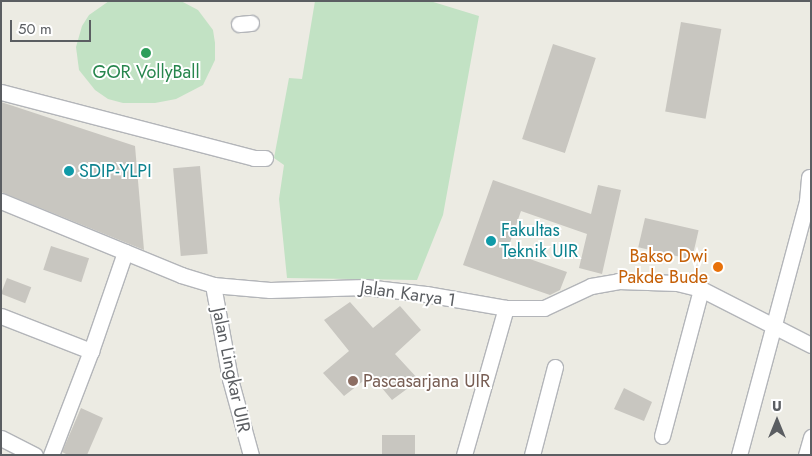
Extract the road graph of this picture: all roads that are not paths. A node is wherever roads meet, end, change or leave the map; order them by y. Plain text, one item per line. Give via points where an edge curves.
1 (1, 92) edge
2 (265, 158) dead end
3 (809, 176) dead end
4 (1, 201) edge
5 (125, 252) junction
6 (214, 285) junction
7 (702, 289) junction
8 (506, 308) junction
9 (1, 316) edge
10 (774, 325) junction
11 (811, 345) edge
12 (91, 351) junction
13 (555, 367) dead end
14 (662, 436) dead end
15 (811, 437) edge
16 (1, 438) edge
17 (35, 455) edge
18 (51, 455) edge
19 (251, 455) edge
20 (464, 455) edge
21 (532, 455) edge
22 (739, 455) edge
23 (806, 455) edge

1 - 2 street via 254,158
3 - 10 street via 807,201
4 - 5 street, Jalan Karya 1
5 - 6 street, Jalan Karya 1
5 - 12 street
6 - 8 street, Jalan Karya 1 via 270,290 364,287
6 - 19 street, Jalan Lingkar UIR via 230,379
7 - 8 street, Jalan Karya 1 via 677,283 618,281 591,286 544,308
7 - 10 street, Jalan Karya 1
7 - 14 street
8 - 20 street
9 - 12 street
10 - 11 street, Jalan Karya 1
10 - 22 street
12 - 18 street
13 - 21 street
15 - 23 street
16 - 17 street

